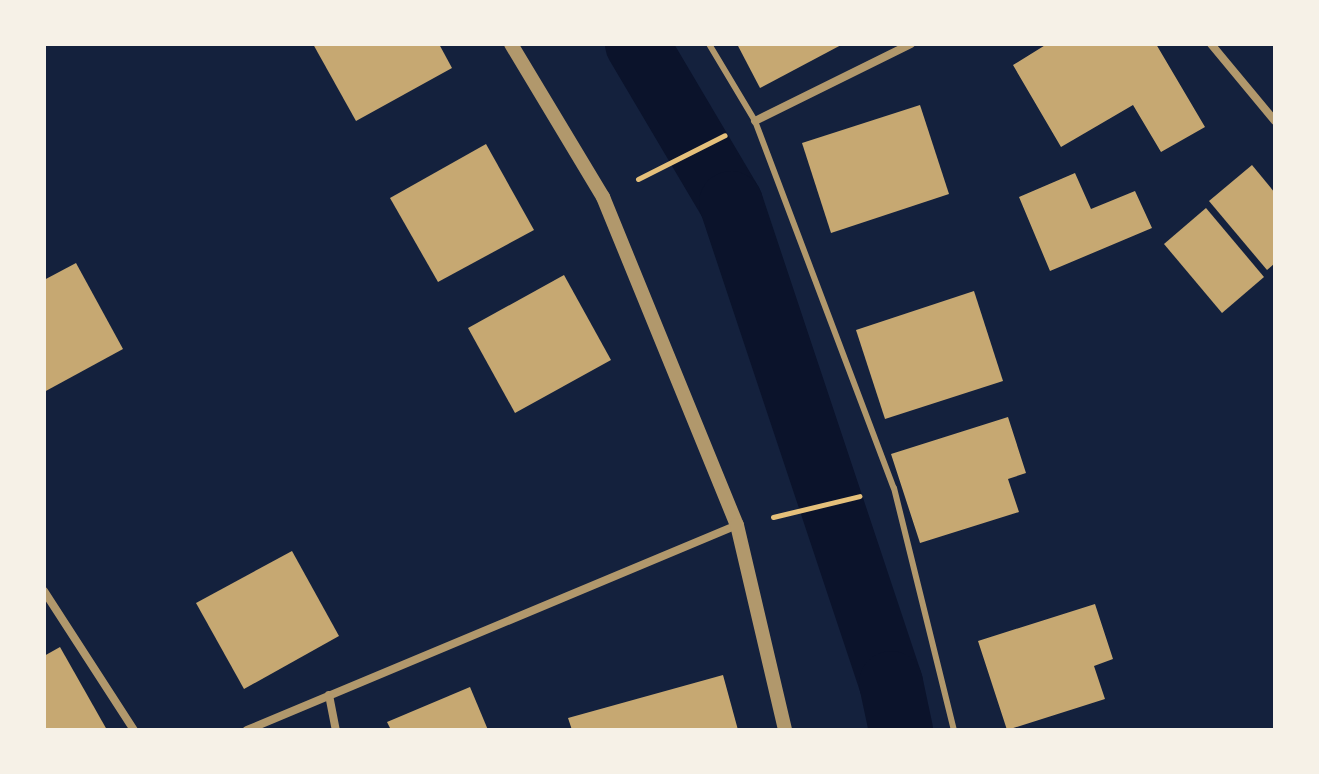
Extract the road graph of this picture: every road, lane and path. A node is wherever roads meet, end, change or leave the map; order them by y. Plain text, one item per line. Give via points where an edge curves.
1 (511, 44) edge
2 (709, 44) edge
3 (911, 44) edge
4 (1211, 44) edge
5 (755, 121) junction
6 (1275, 121) edge
7 (724, 136) dead end
8 (664, 166) dead end
9 (870, 494) dead end
10 (801, 510) dead end
11 (737, 525) junction
12 (44, 591) edge
13 (329, 695) junction
14 (134, 730) edge
15 (247, 730) edge
16 (336, 730) edge
17 (785, 730) edge
18 (954, 730) edge

1 - 11 street via 603,197
2 - 5 lane
3 - 5 street
4 - 6 street
5 - 18 lane via 894,488
7 - 8 path
9 - 10 path
11 - 13 street
11 - 17 street
12 - 14 street
13 - 15 street
13 - 16 street

